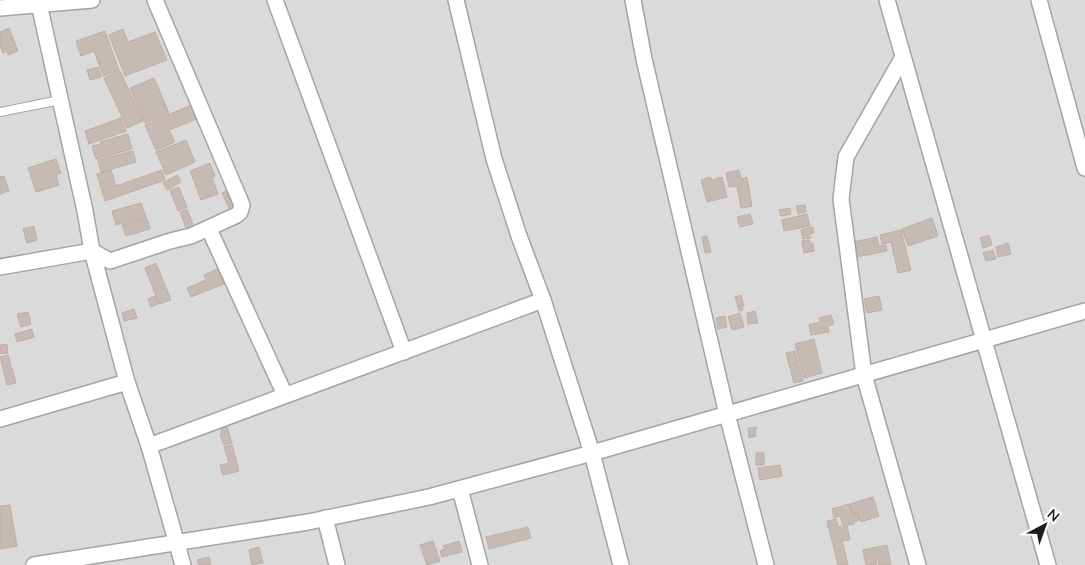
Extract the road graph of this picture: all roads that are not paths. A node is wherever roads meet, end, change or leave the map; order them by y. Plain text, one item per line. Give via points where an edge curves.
1 (92, 0) edge
2 (155, 0) edge
3 (275, 0) edge
4 (456, 0) edge
5 (633, 0) edge
6 (887, 0) edge
7 (1038, 0) edge
8 (39, 4) junction
9 (0, 8) edge
10 (903, 57) junction
11 (60, 100) junction
12 (0, 112) edge
13 (1085, 168) edge
14 (209, 228) junction
15 (92, 251) junction
16 (0, 267) edge
17 (543, 300) junction
18 (1085, 311) edge
19 (984, 341) junction
20 (404, 352) junction
21 (864, 375) junction
22 (127, 382) junction
23 (285, 395) junction
24 (727, 414) junction
25 (0, 419) edge
26 (149, 446) junction
27 (592, 453) junction
28 (460, 489) junction
29 (325, 518) junction
30 (178, 543) junction
31 (42, 564) edge
32 (184, 565) edge
33 (337, 565) edge
34 (480, 565) edge
35 (621, 565) edge
36 (766, 565) edge
37 (918, 565) edge
38 (1048, 565) edge

1 - 8 street
2 - 14 street via 242,204 237,216
3 - 20 street
4 - 17 street via 494,159
5 - 24 street
6 - 10 street
7 - 13 street
8 - 9 street
8 - 11 street
10 - 19 street
10 - 21 street via 846,157 841,199
11 - 12 lane
11 - 15 street
14 - 15 street via 110,261
14 - 23 street
15 - 16 street
15 - 22 street
17 - 20 street
17 - 27 street
18 - 19 street
19 - 21 street
19 - 38 street
20 - 23 street
21 - 24 street
21 - 37 street
22 - 25 street
22 - 26 street
23 - 26 street
24 - 27 street
24 - 36 street
26 - 30 street
27 - 28 street
27 - 35 street
28 - 29 street
28 - 34 street
29 - 30 street
29 - 33 street
30 - 31 street
30 - 32 street

